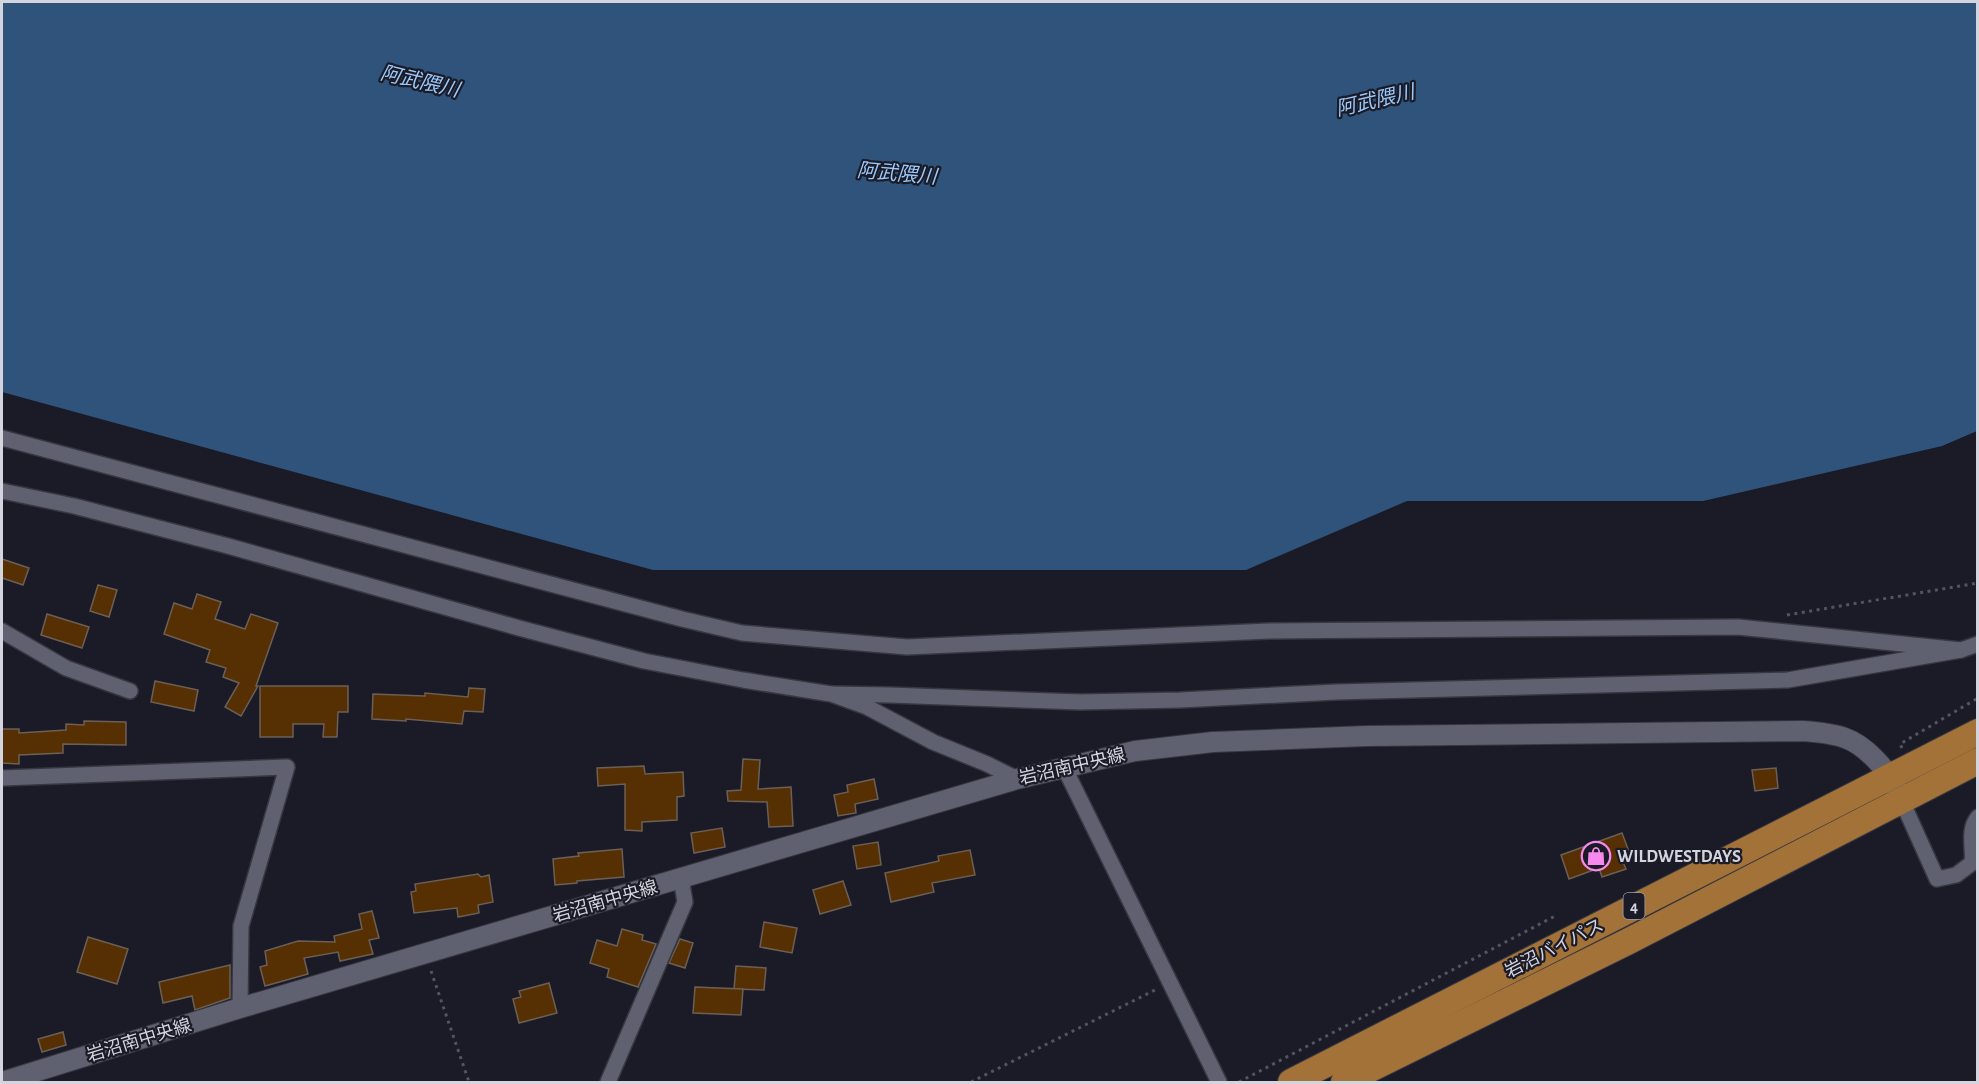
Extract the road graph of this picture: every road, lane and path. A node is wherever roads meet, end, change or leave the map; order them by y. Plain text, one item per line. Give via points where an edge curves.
1 (2, 438) edge
2 (2, 491) edge
3 (1977, 583) edge
4 (1783, 615) dead end
5 (2, 631) edge
6 (1977, 644) edge
7 (1961, 650) junction
8 (130, 691) dead end
9 (832, 694) junction
10 (1977, 698) edge
11 (1977, 732) edge
12 (1904, 752) dead end
13 (1977, 761) edge
14 (1064, 767) junction
15 (1891, 776) junction
16 (2, 778) edge
17 (1017, 779) junction
18 (1901, 800) junction
19 (1977, 817) edge
20 (681, 878) junction
21 (1557, 915) dead end
22 (425, 954) junction
23 (1170, 982) junction
24 (240, 1008) junction
25 (2, 1083) edge
26 (469, 1083) edge
27 (608, 1083) edge
28 (971, 1083) edge
29 (1219, 1083) edge
30 (1239, 1083) edge
31 (1291, 1083) edge
32 (1344, 1083) edge

1 - 7 street via 742,633 907,646 1269,631 1738,627
2 - 9 street via 228,546 644,661
3 - 4 path
5 - 8 street via 66,668
6 - 7 street
7 - 9 street via 1788,680 1091,702
9 - 17 street
10 - 12 path via 1900,744
11 - 15 highway, 岩沼バイパス / 4
13 - 18 highway, 岩沼バイパス / 4
14 - 15 street, 岩沼南中央線 via 1135,752 1214,742 1367,736 1802,731 1846,738
14 - 17 street, 岩沼南中央線
14 - 23 street
15 - 18 street
15 - 31 highway, 岩沼バイパス / 4
16 - 24 street via 287,767 241,926
17 - 20 street, 岩沼南中央線
18 - 19 street via 1937,879 1956,875 1971,863 1971,836
18 - 32 highway, 岩沼バイパス / 4
20 - 22 street, 岩沼南中央線
20 - 27 street via 685,902
21 - 30 path
22 - 24 street, 岩沼南中央線
22 - 26 path
23 - 28 path
23 - 29 street
24 - 25 street, 岩沼南中央線

